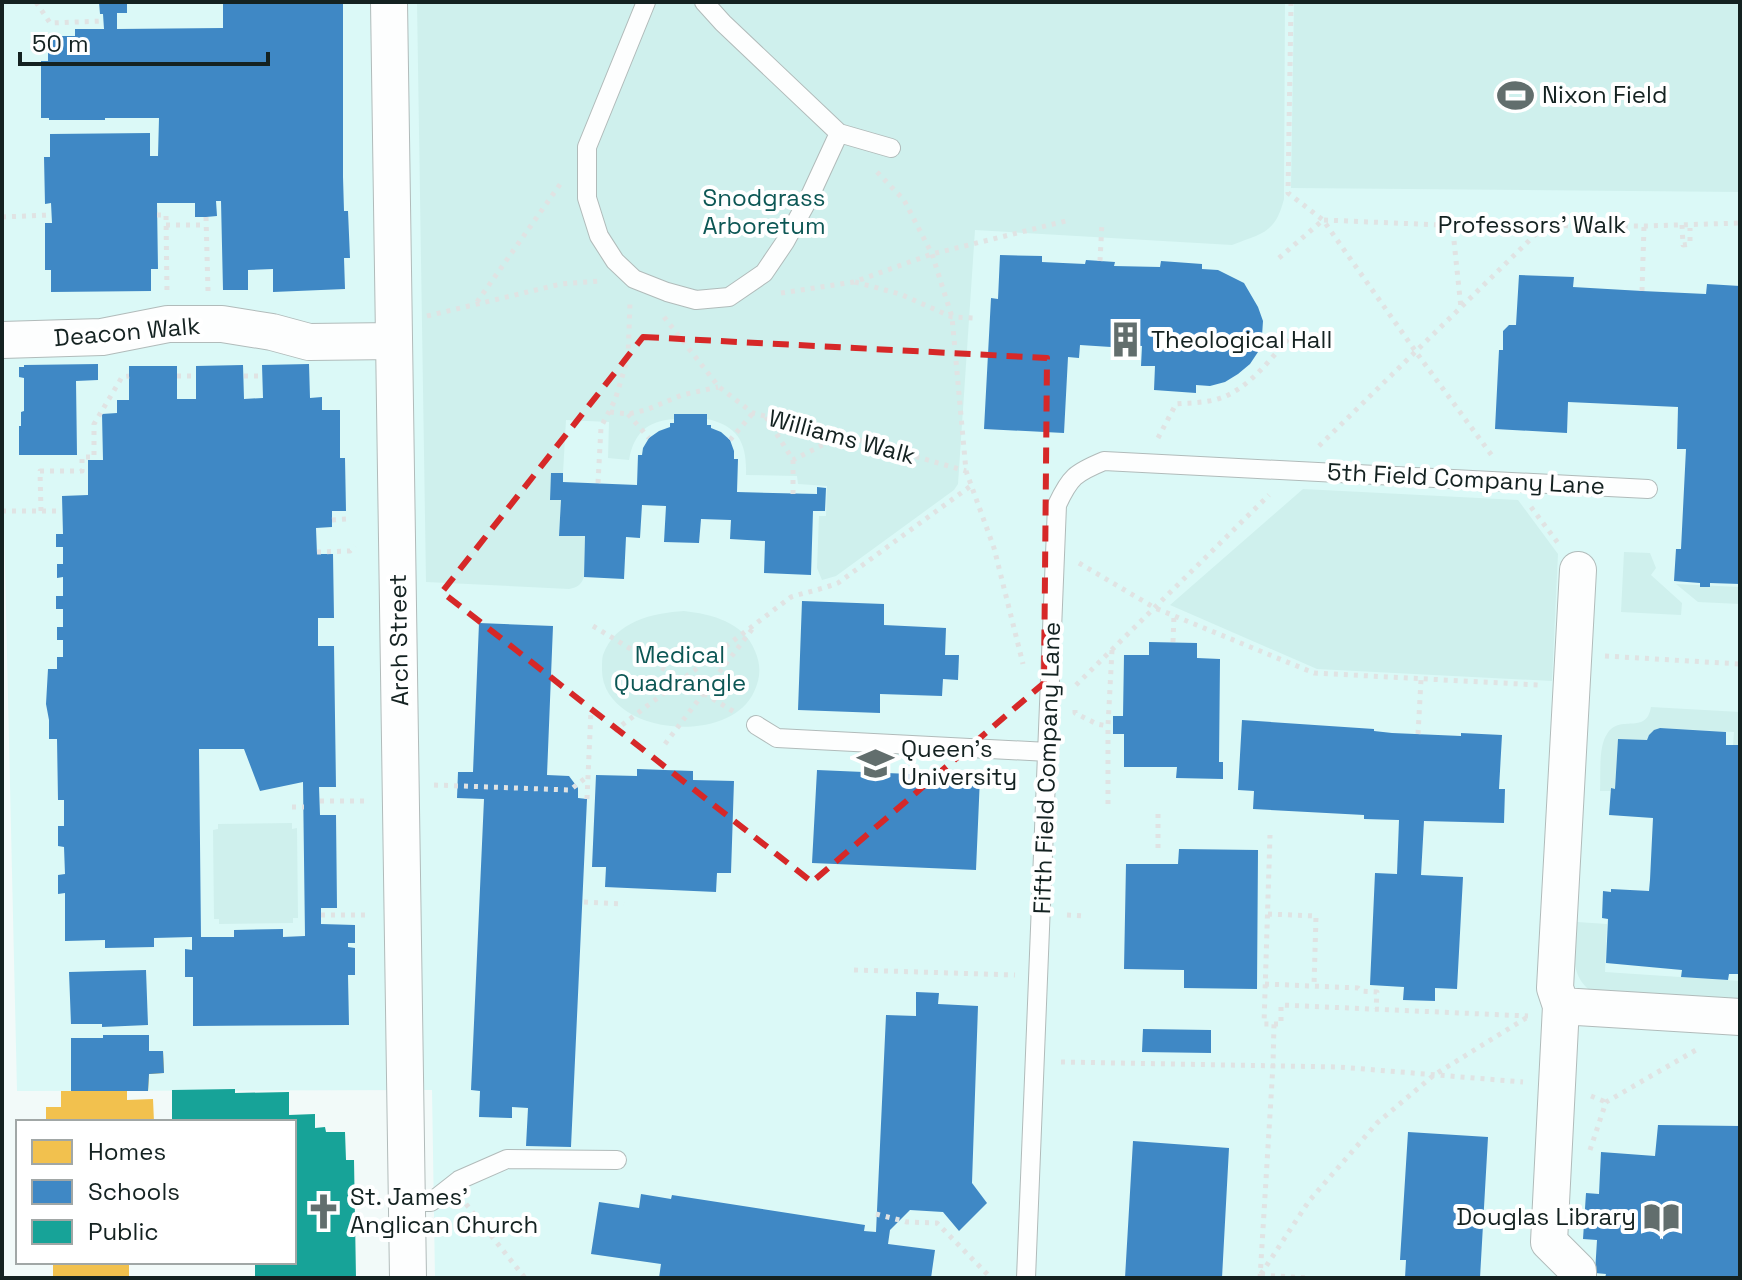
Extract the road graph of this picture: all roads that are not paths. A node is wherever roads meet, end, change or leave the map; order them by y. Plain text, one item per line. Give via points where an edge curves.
1 (389, 2) edge
2 (646, 2) edge
3 (704, 2) edge
4 (839, 133) junction
5 (891, 148) dead end
6 (394, 333) junction
7 (2, 340) edge
8 (1289, 470) joint
9 (1648, 489) dead end
10 (1578, 570) road end
11 (756, 725) road end
12 (1048, 752) junction
13 (1545, 1011) junction
14 (1740, 1017) edge
15 (617, 1160) dead end
16 (407, 1202) junction
17 (408, 1278) edge
18 (1026, 1278) edge
19 (1578, 1278) edge

1 - 6 street, Arch Street
2 - 4 lane via 587,147 587,198 599,236 634,279 696,300 729,297 764,273 809,198
3 - 4 lane
4 - 5 lane
6 - 7 street, Deacon Walk via 309,342 222,324 168,324 102,337
6 - 16 street, Arch Street
8 - 9 lane, 5th Field Company Lane
8 - 12 lane, Fifth Field Company Lane via 1104,461 1067,482 1057,505
10 - 13 street via 1555,988
11 - 12 lane via 777,738
12 - 18 lane, Fifth Field Company Lane
13 - 14 street
13 - 19 street via 1557,1085 1549,1242 1578,1271
15 - 16 lane via 507,1159 459,1180 431,1202
16 - 17 street, Arch Street

